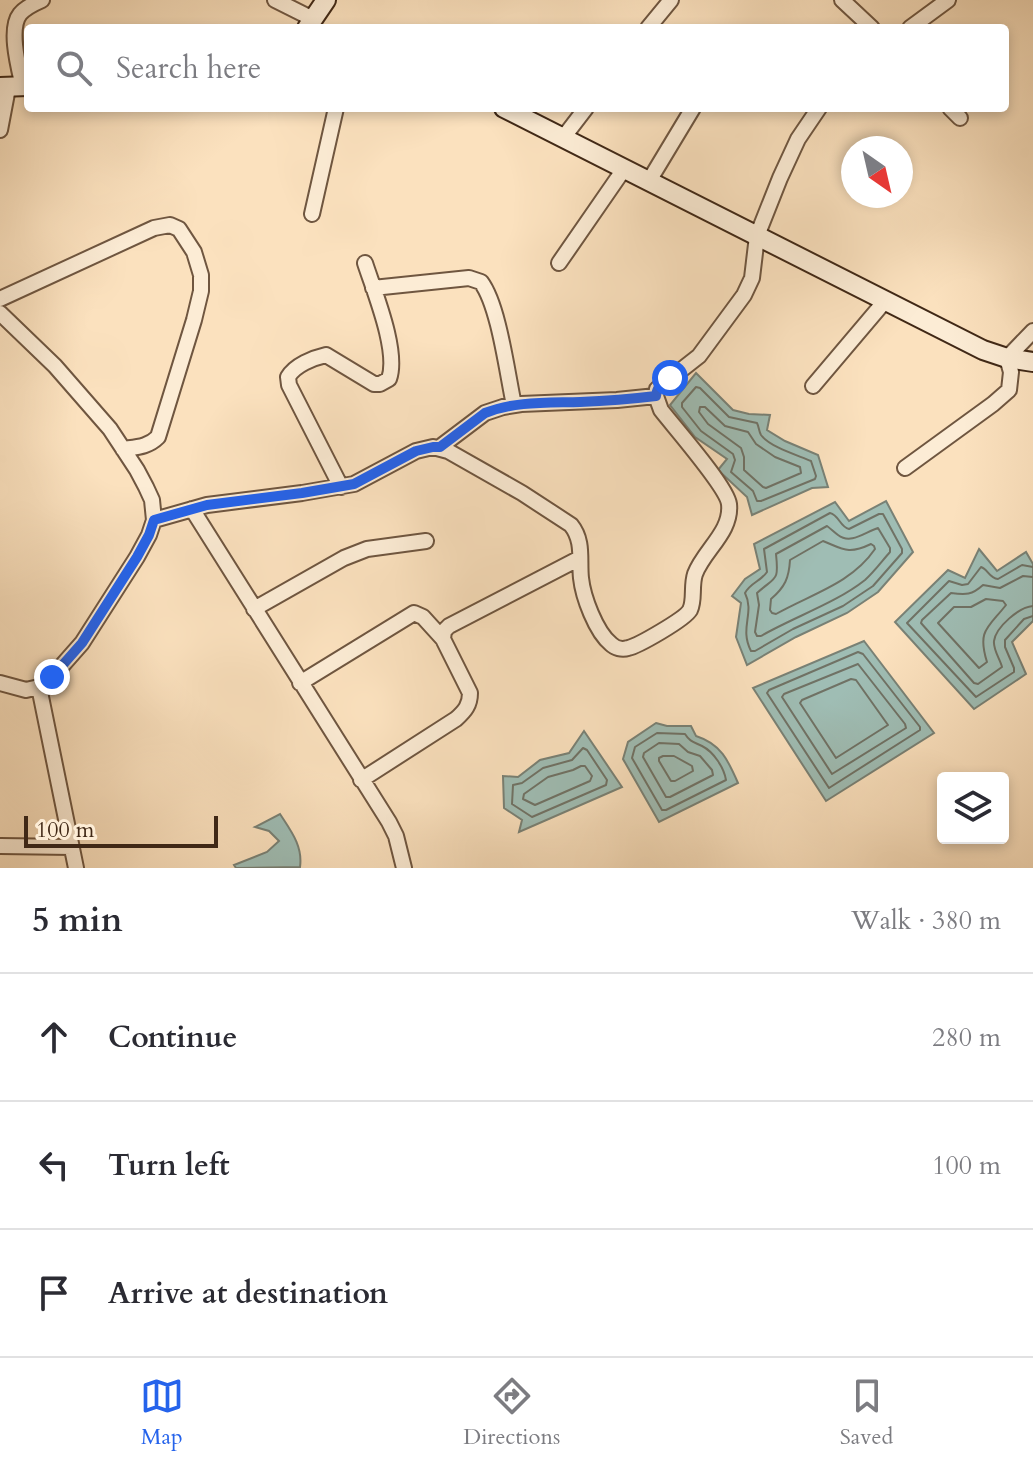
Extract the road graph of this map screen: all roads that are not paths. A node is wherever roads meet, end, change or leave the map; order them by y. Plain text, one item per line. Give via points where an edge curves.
1 (42, 0) edge
2 (275, 0) edge
3 (326, 0) edge
4 (671, 0) edge
5 (842, 0) edge
6 (948, 0) edge
7 (310, 24) edge
8 (651, 24) edge
9 (868, 24) edge
10 (915, 24) edge
11 (15, 87) edge
12 (335, 112) edge
13 (512, 112) edge
14 (583, 112) edge
15 (691, 112) edge
16 (816, 112) edge
17 (0, 130) edge
18 (563, 138) junction
19 (624, 169) junction
20 (649, 181) junction
21 (312, 214) dead end
22 (757, 236) junction
23 (365, 263) dead end
24 (559, 263) dead end
25 (373, 288) junction
26 (0, 299) edge
27 (885, 301) junction
28 (0, 313) edge
29 (1033, 331) edge
30 (1007, 358) junction
31 (1033, 362) edge
32 (813, 386) dead end
33 (656, 396) junction
34 (514, 405) junction
35 (440, 447) junction
36 (123, 449) junction
37 (905, 468) dead end
38 (341, 487) junction
39 (192, 509) junction
40 (154, 520) junction
41 (426, 541) dead end
42 (580, 558) junction
43 (254, 609) junction
44 (443, 639) junction
45 (0, 683) edge
46 (300, 683) junction
47 (39, 687) junction
48 (361, 780) junction
49 (0, 846) edge
50 (72, 847) junction
51 (76, 868) edge
52 (404, 868) edge

1 - 11 street via 20,13 14,24
2 - 7 street
3 - 7 street
4 - 8 street
5 - 9 street
6 - 10 street
11 - 17 street
12 - 21 street
13 - 18 street
14 - 18 street
15 - 20 street
16 - 22 street via 798,139
18 - 19 street
19 - 20 street
19 - 24 street
20 - 22 street
22 - 27 street
22 - 33 street via 752,278 744,295 706,348 660,385
23 - 25 street
25 - 34 street via 469,278 481,282 499,328
25 - 38 street via 389,346 389,379 374,384 326,355 288,377
26 - 36 street via 154,228 179,229 201,275 194,320 158,437
27 - 30 street
27 - 32 street
28 - 36 street via 55,366
29 - 30 street
30 - 31 street
30 - 37 street via 1009,390
33 - 34 street
33 - 42 street via 729,502 726,525 694,577 691,609 642,642 615,648 590,611
34 - 35 street via 485,413
35 - 38 street via 416,451
35 - 42 street via 571,525 579,538
36 - 40 street via 152,500
38 - 39 street
39 - 40 street
39 - 43 street
40 - 47 street via 137,557 82,643
41 - 43 street via 367,549 344,558
42 - 44 street via 454,623
43 - 46 street
44 - 46 street via 414,613
44 - 48 street via 470,693 467,708
45 - 47 street via 26,690
46 - 48 street
47 - 50 street
48 - 52 street via 392,829
49 - 50 street
50 - 51 street

